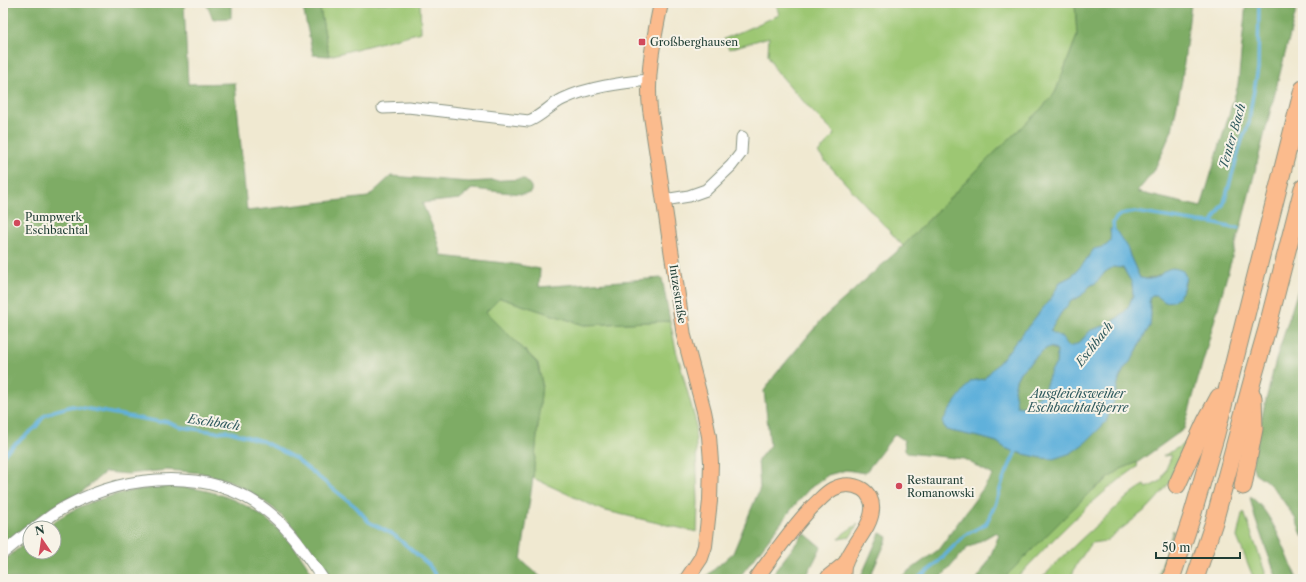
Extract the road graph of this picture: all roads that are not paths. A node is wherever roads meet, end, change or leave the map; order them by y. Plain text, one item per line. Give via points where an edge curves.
1 (661, 3) edge
2 (648, 80) junction
3 (1303, 89) edge
4 (383, 108) dead end
5 (742, 137) dead end
6 (1303, 188) edge
7 (664, 200) junction
8 (1231, 376) junction
9 (1253, 378) junction
10 (1177, 484) dead end
11 (1243, 486) dead end
12 (46, 520) edge
13 (22, 538) edge
14 (3, 553) edge
15 (844, 564) junction
16 (323, 579) edge
17 (688, 579) edge
18 (756, 579) edge
19 (827, 579) edge
20 (843, 579) edge
21 (1171, 579) edge
22 (1195, 579) edge

1 - 2 main road, Intzestraße
2 - 4 street via 611,85 565,98 529,121 408,107
2 - 7 main road, Intzestraße
3 - 8 highway
5 - 7 street via 741,152 731,166 706,190
6 - 9 highway
7 - 17 main road, Intzestraße via 684,336 704,411 711,462 705,546
8 - 10 highway via 1206,421
8 - 21 highway
9 - 11 highway via 1254,429
9 - 22 highway via 1214,522
12 - 16 street via 65,507 109,489 154,480 205,483 237,493 271,514 293,537
13 - 14 street
15 - 18 main road via 873,509 867,494 854,486 840,486 824,495 784,538
15 - 19 main road
15 - 20 main road

